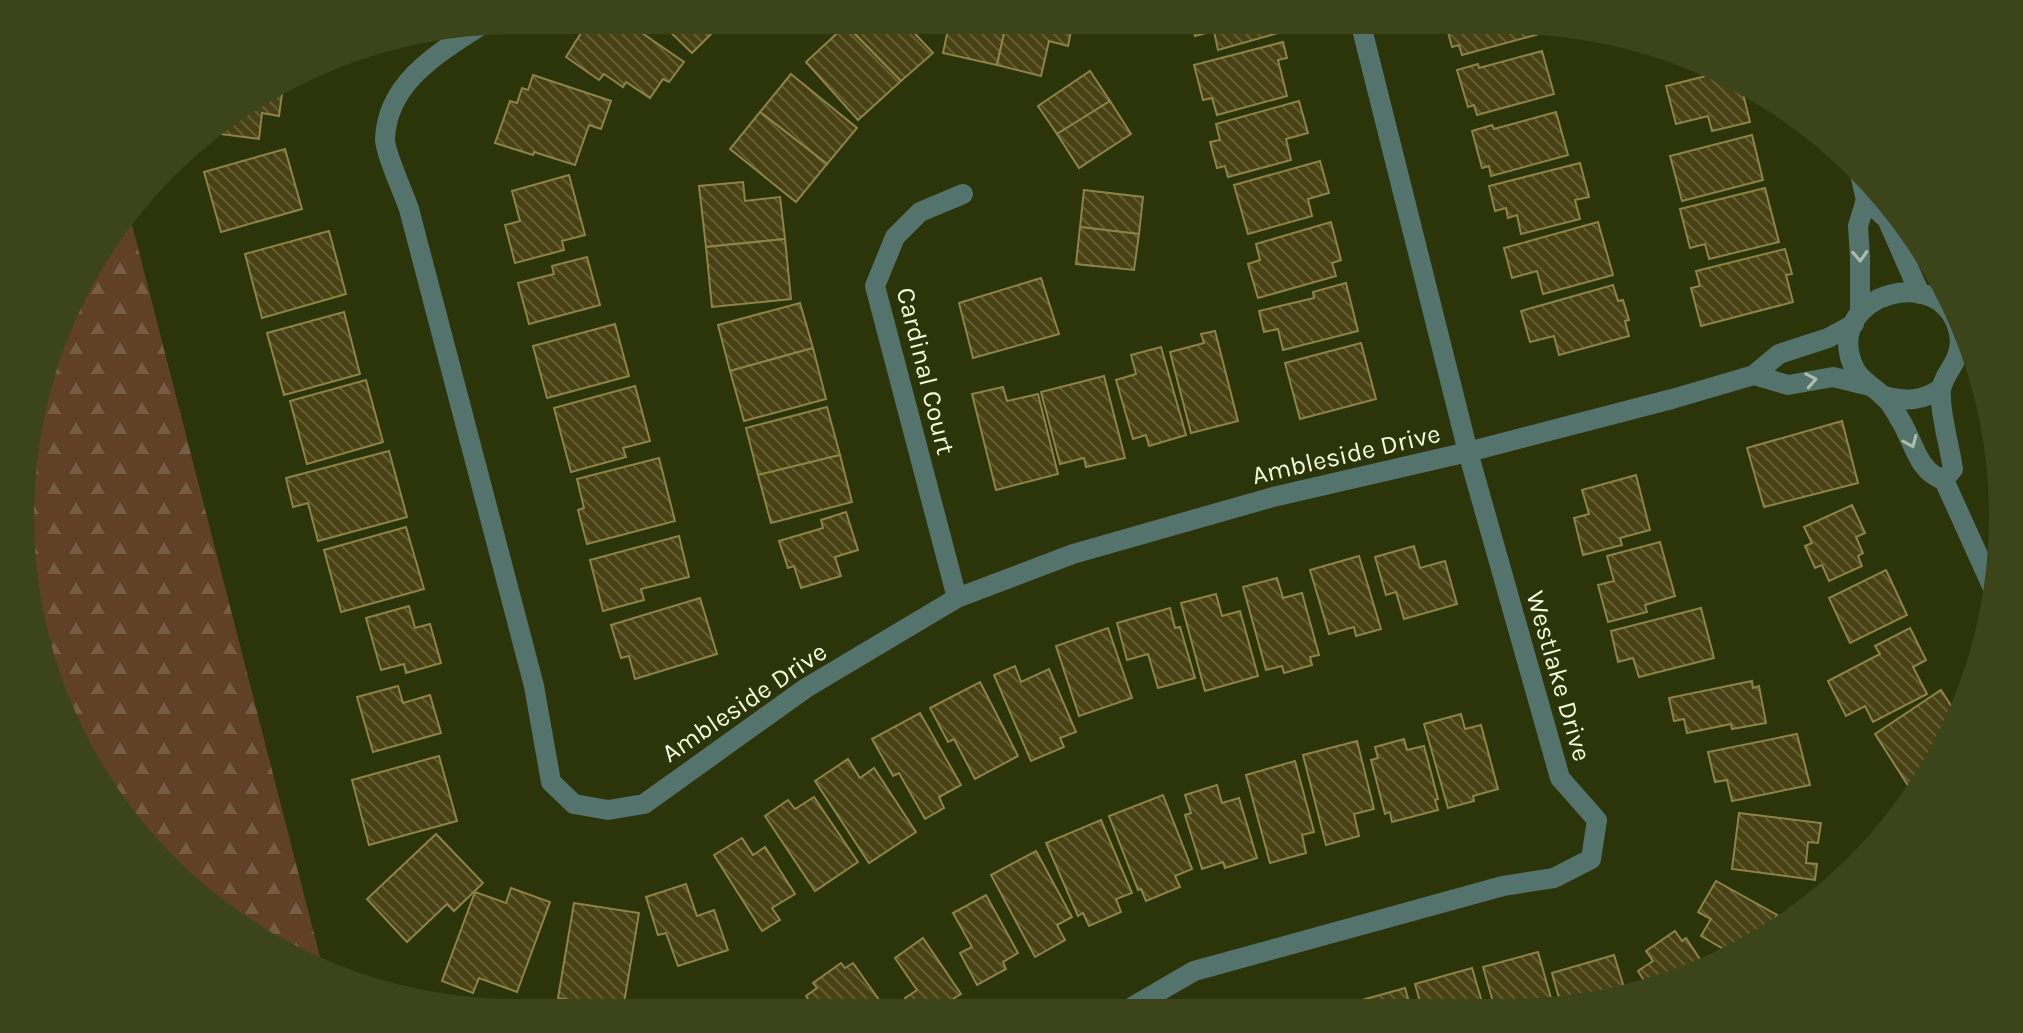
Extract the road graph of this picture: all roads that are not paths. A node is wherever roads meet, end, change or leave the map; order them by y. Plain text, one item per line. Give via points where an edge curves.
1 (1363, 34) edge
2 (464, 37) edge
3 (1864, 193) edge
4 (963, 194) dead end
5 (1866, 200) junction
6 (1883, 215) edge
7 (1888, 222) edge
8 (1920, 294) junction
9 (1940, 305) edge
10 (1857, 318) junction
11 (1962, 358) edge
12 (1754, 375) junction
13 (1941, 388) junction
14 (1877, 391) junction
15 (1468, 452) junction
16 (1944, 480) junction
17 (1985, 574) edge
18 (957, 598) junction
19 (1146, 999) edge

1 - 15 street, Westlake Drive
2 - 18 street, Ambleside Drive via 417,69 394,100 385,141 409,209 534,686 551,782 574,804 608,810 644,804 806,688
3 - 5 street
4 - 18 street, Cardinal Court via 920,212 895,237 875,286
5 - 6 street
5 -> 10 street via 1858,226
7 - 8 street
8 - 9 street
8 - 10 street via 1883,297
10 - 12 street, Ambleside Drive via 1828,338 1779,354
10 - 14 street via 1849,337 1850,356 1859,376
11 - 13 street
12 -> 14 street, Ambleside Drive via 1788,385 1833,377
12 - 15 street, Ambleside Drive
13 - 14 street via 1904,401
13 - 16 street via 1953,469
14 -> 16 street via 1902,422 1924,468
15 - 18 street, Ambleside Drive via 1273,497 1073,554
15 - 19 street, Westlake Drive via 1560,778 1597,820 1591,859 1554,878 1503,886 1194,971
16 - 17 street

